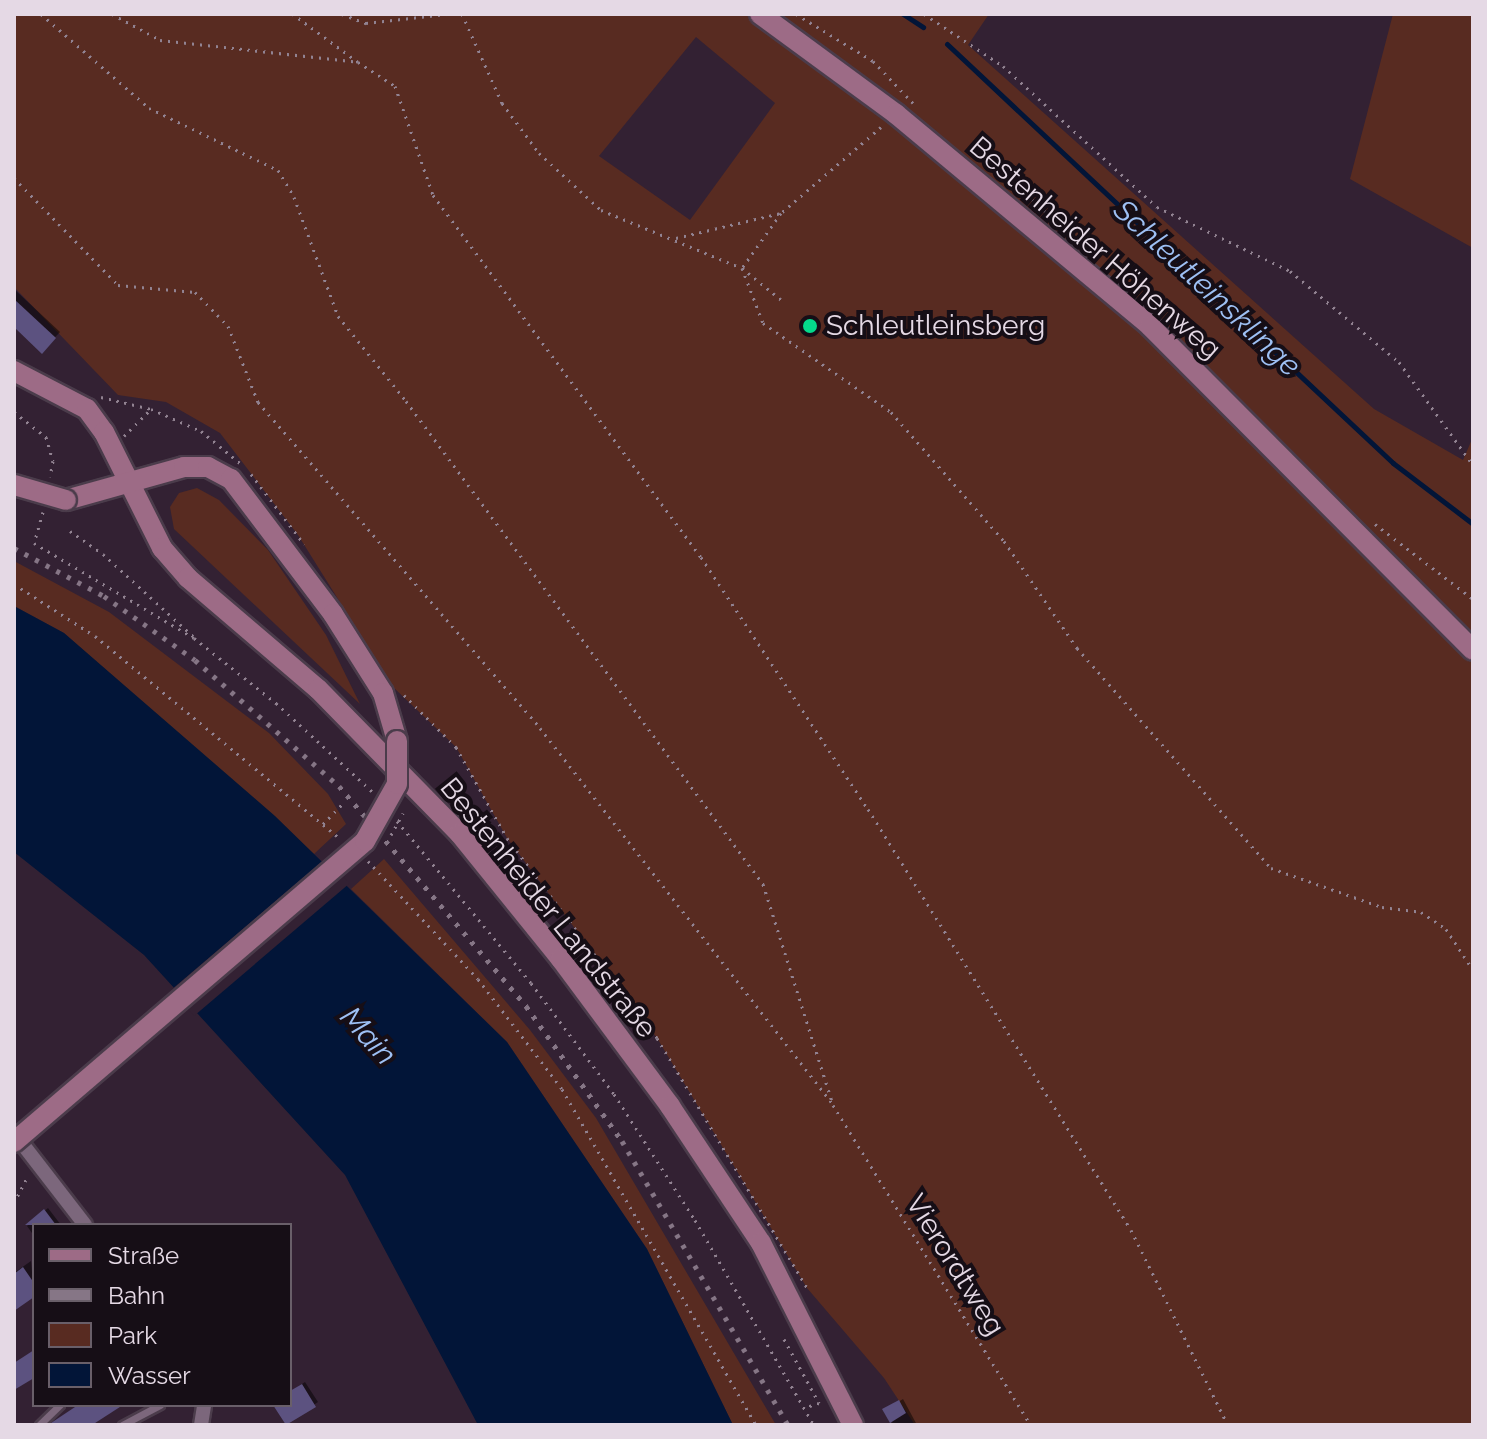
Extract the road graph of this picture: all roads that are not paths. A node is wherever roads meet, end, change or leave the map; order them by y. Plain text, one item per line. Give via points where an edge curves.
1 (760, 14) edge
2 (14, 371) edge
3 (128, 484) junction
4 (14, 485) edge
5 (1473, 650) edge
6 (14, 1133) edge
7 (14, 1142) edge
8 (83, 1223) edge
9 (58, 1407) edge
10 (156, 1407) edge
11 (39, 1425) edge
12 (122, 1425) edge
13 (853, 1425) edge

1 - 5 main road, Bestenheider Höhenweg via 896,114 1150,326
2 - 3 main road, Bestenheider Landstraße via 87,409
3 - 4 main road, bridge via 56,500
3 - 7 main road, bridge via 184,467 208,467 231,479 301,567 383,693 397,741 397,784 381,819 356,848
3 - 13 main road, Bestenheider Landstraße via 162,548 188,578 340,711 460,834 561,959 670,1106 761,1243
6 - 8 street
9 - 11 lane
10 - 12 lane

